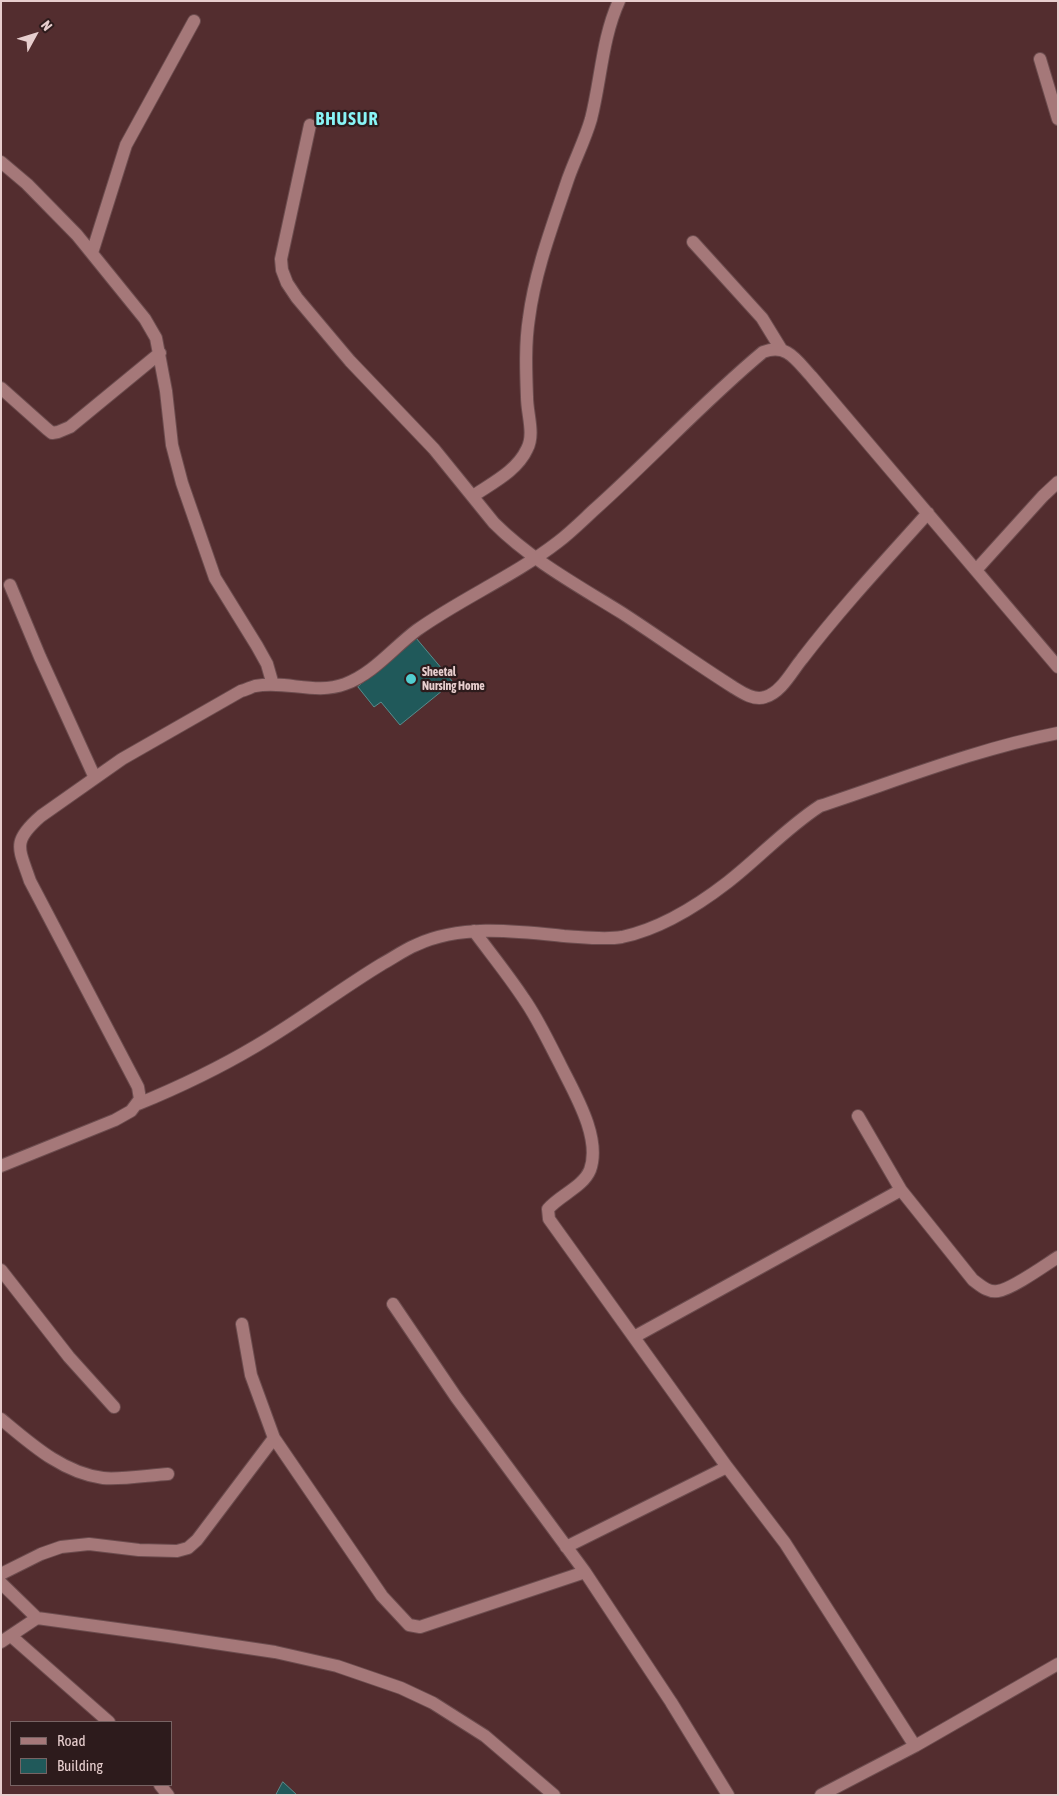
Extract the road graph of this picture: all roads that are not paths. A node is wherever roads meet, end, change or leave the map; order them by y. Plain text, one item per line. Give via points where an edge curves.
1 (619, 1) edge
2 (194, 22) dead end
3 (1040, 59) dead end
4 (1058, 119) edge
5 (310, 125) dead end
6 (1, 162) edge
7 (693, 242) dead end
8 (92, 253) junction
9 (781, 349) junction
10 (160, 353) junction
11 (1, 388) edge
12 (1058, 482) edge
13 (473, 496) junction
14 (928, 513) junction
15 (534, 558) junction
16 (976, 570) junction
17 (10, 585) dead end
18 (1058, 666) edge
19 (273, 685) junction
20 (1058, 733) edge
21 (96, 778) junction
22 (474, 931) junction
23 (138, 1104) junction
24 (858, 1116) dead end
25 (1, 1166) edge
26 (901, 1190) junction
27 (1058, 1257) edge
28 (1, 1270) edge
29 (393, 1304) dead end
30 (242, 1324) dead end
31 (634, 1337) junction
32 (114, 1407) dead end
33 (1, 1419) edge
34 (274, 1438) junction
35 (727, 1466) junction
36 (168, 1474) dead end
37 (566, 1547) junction
38 (585, 1572) junction
39 (1, 1574) edge
40 (1, 1583) edge
41 (38, 1618) junction
42 (6, 1639) edge
43 (1058, 1664) edge
44 (109, 1721) edge
45 (915, 1746) junction
46 (554, 1795) edge
47 (728, 1795) edge
48 (821, 1795) edge

1 - 13 street via 607,38 590,121 537,277 529,318 527,353 531,437 528,448 509,472
2 - 8 street via 126,145
3 - 4 street
5 - 13 street via 281,260 287,282 350,361 434,449
6 - 8 street via 78,235
7 - 9 street via 762,318
8 - 10 street via 145,320 156,338
9 - 14 street via 812,376
9 - 15 street via 772,349 756,358 559,541
10 - 11 street via 70,427 58,432 52,433
10 - 19 street via 172,444 207,558 215,578 267,664
12 - 16 street
13 - 15 street via 498,528
14 - 15 street via 818,638 784,682 765,698 747,695 732,687
14 - 16 street
15 - 19 street via 418,630 360,677 344,685 308,689
16 - 18 street
17 - 21 street
19 - 21 street via 241,691 122,759
20 - 22 street via 974,755 820,806 727,883 675,917 646,931 619,937 586,938
21 - 23 street via 28,827 21,837 19,849 30,881 138,1087
22 - 23 street via 440,936 415,945 255,1046 164,1094
22 - 31 street via 541,1027 581,1106 589,1131 592,1151 588,1173 552,1204 547,1213 549,1219
23 - 25 street via 115,1120
24 - 26 street
26 - 27 street via 973,1280 987,1290 998,1292
26 - 31 street
28 - 32 street via 69,1357
29 - 37 street via 456,1397
30 - 34 street via 251,1375
31 - 35 street
33 - 36 street via 36,1448 88,1475 105,1479
34 - 38 street via 382,1596 409,1625 420,1627
34 - 39 street via 198,1540 188,1548 164,1552 89,1544 61,1547
35 - 37 street
35 - 45 street via 785,1543
37 - 38 street
38 - 47 street
40 - 41 street
41 - 42 street
41 - 46 street via 274,1652 337,1666 433,1703 485,1736
42 - 44 street
43 - 45 street
45 - 48 street

